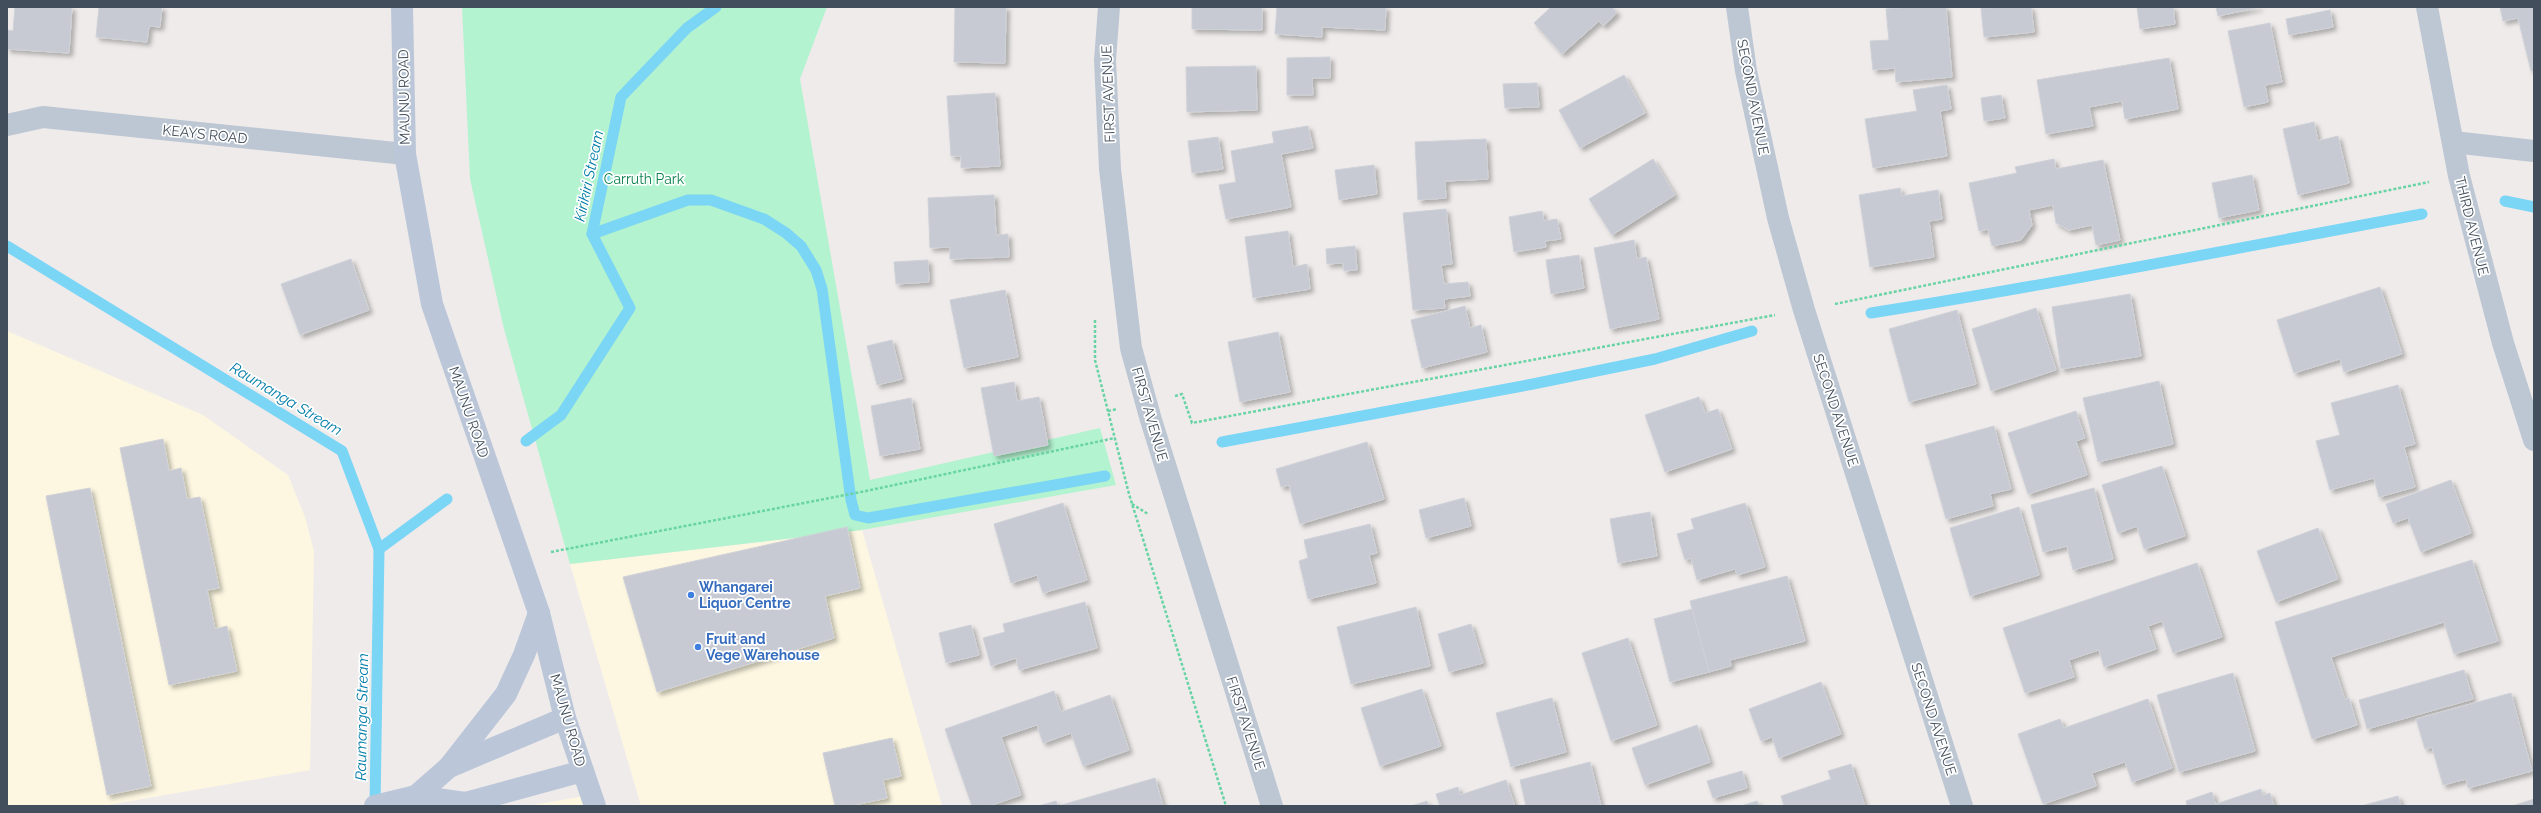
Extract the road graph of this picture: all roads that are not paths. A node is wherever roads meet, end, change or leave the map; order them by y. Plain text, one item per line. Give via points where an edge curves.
1 (402, 7) edge
2 (1109, 7) edge
3 (1737, 7) edge
4 (2427, 7) edge
5 (7, 126) edge
6 (2453, 142) junction
7 (2534, 151) edge
8 (405, 154) junction
9 (2534, 440) edge
10 (539, 613) junction
11 (566, 718) junction
12 (449, 767) junction
13 (583, 770) junction
14 (416, 796) junction
15 (375, 806) edge
16 (594, 806) edge
17 (1272, 806) edge
18 (1962, 806) edge

1 - 8 main road, MAUNU ROAD
2 - 17 street, FIRST AVENUE via 1106,60 1110,169 1131,348 1155,435
3 - 18 street, SECOND AVENUE via 1746,71 1778,218 1804,310
4 - 6 street, THIRD AVENUE
5 - 8 street, KEAYS ROAD via 43,117
6 - 7 street
6 - 9 street, THIRD AVENUE via 2459,176 2503,343
8 - 10 main road, MAUNU ROAD via 432,304
10 - 11 main road, MAUNU ROAD
10 - 12 main road via 506,694
11 - 12 main road
11 - 13 main road, MAUNU ROAD
12 - 14 main road
13 - 14 main road via 465,803
13 - 16 main road, MAUNU ROAD
14 - 15 main road

